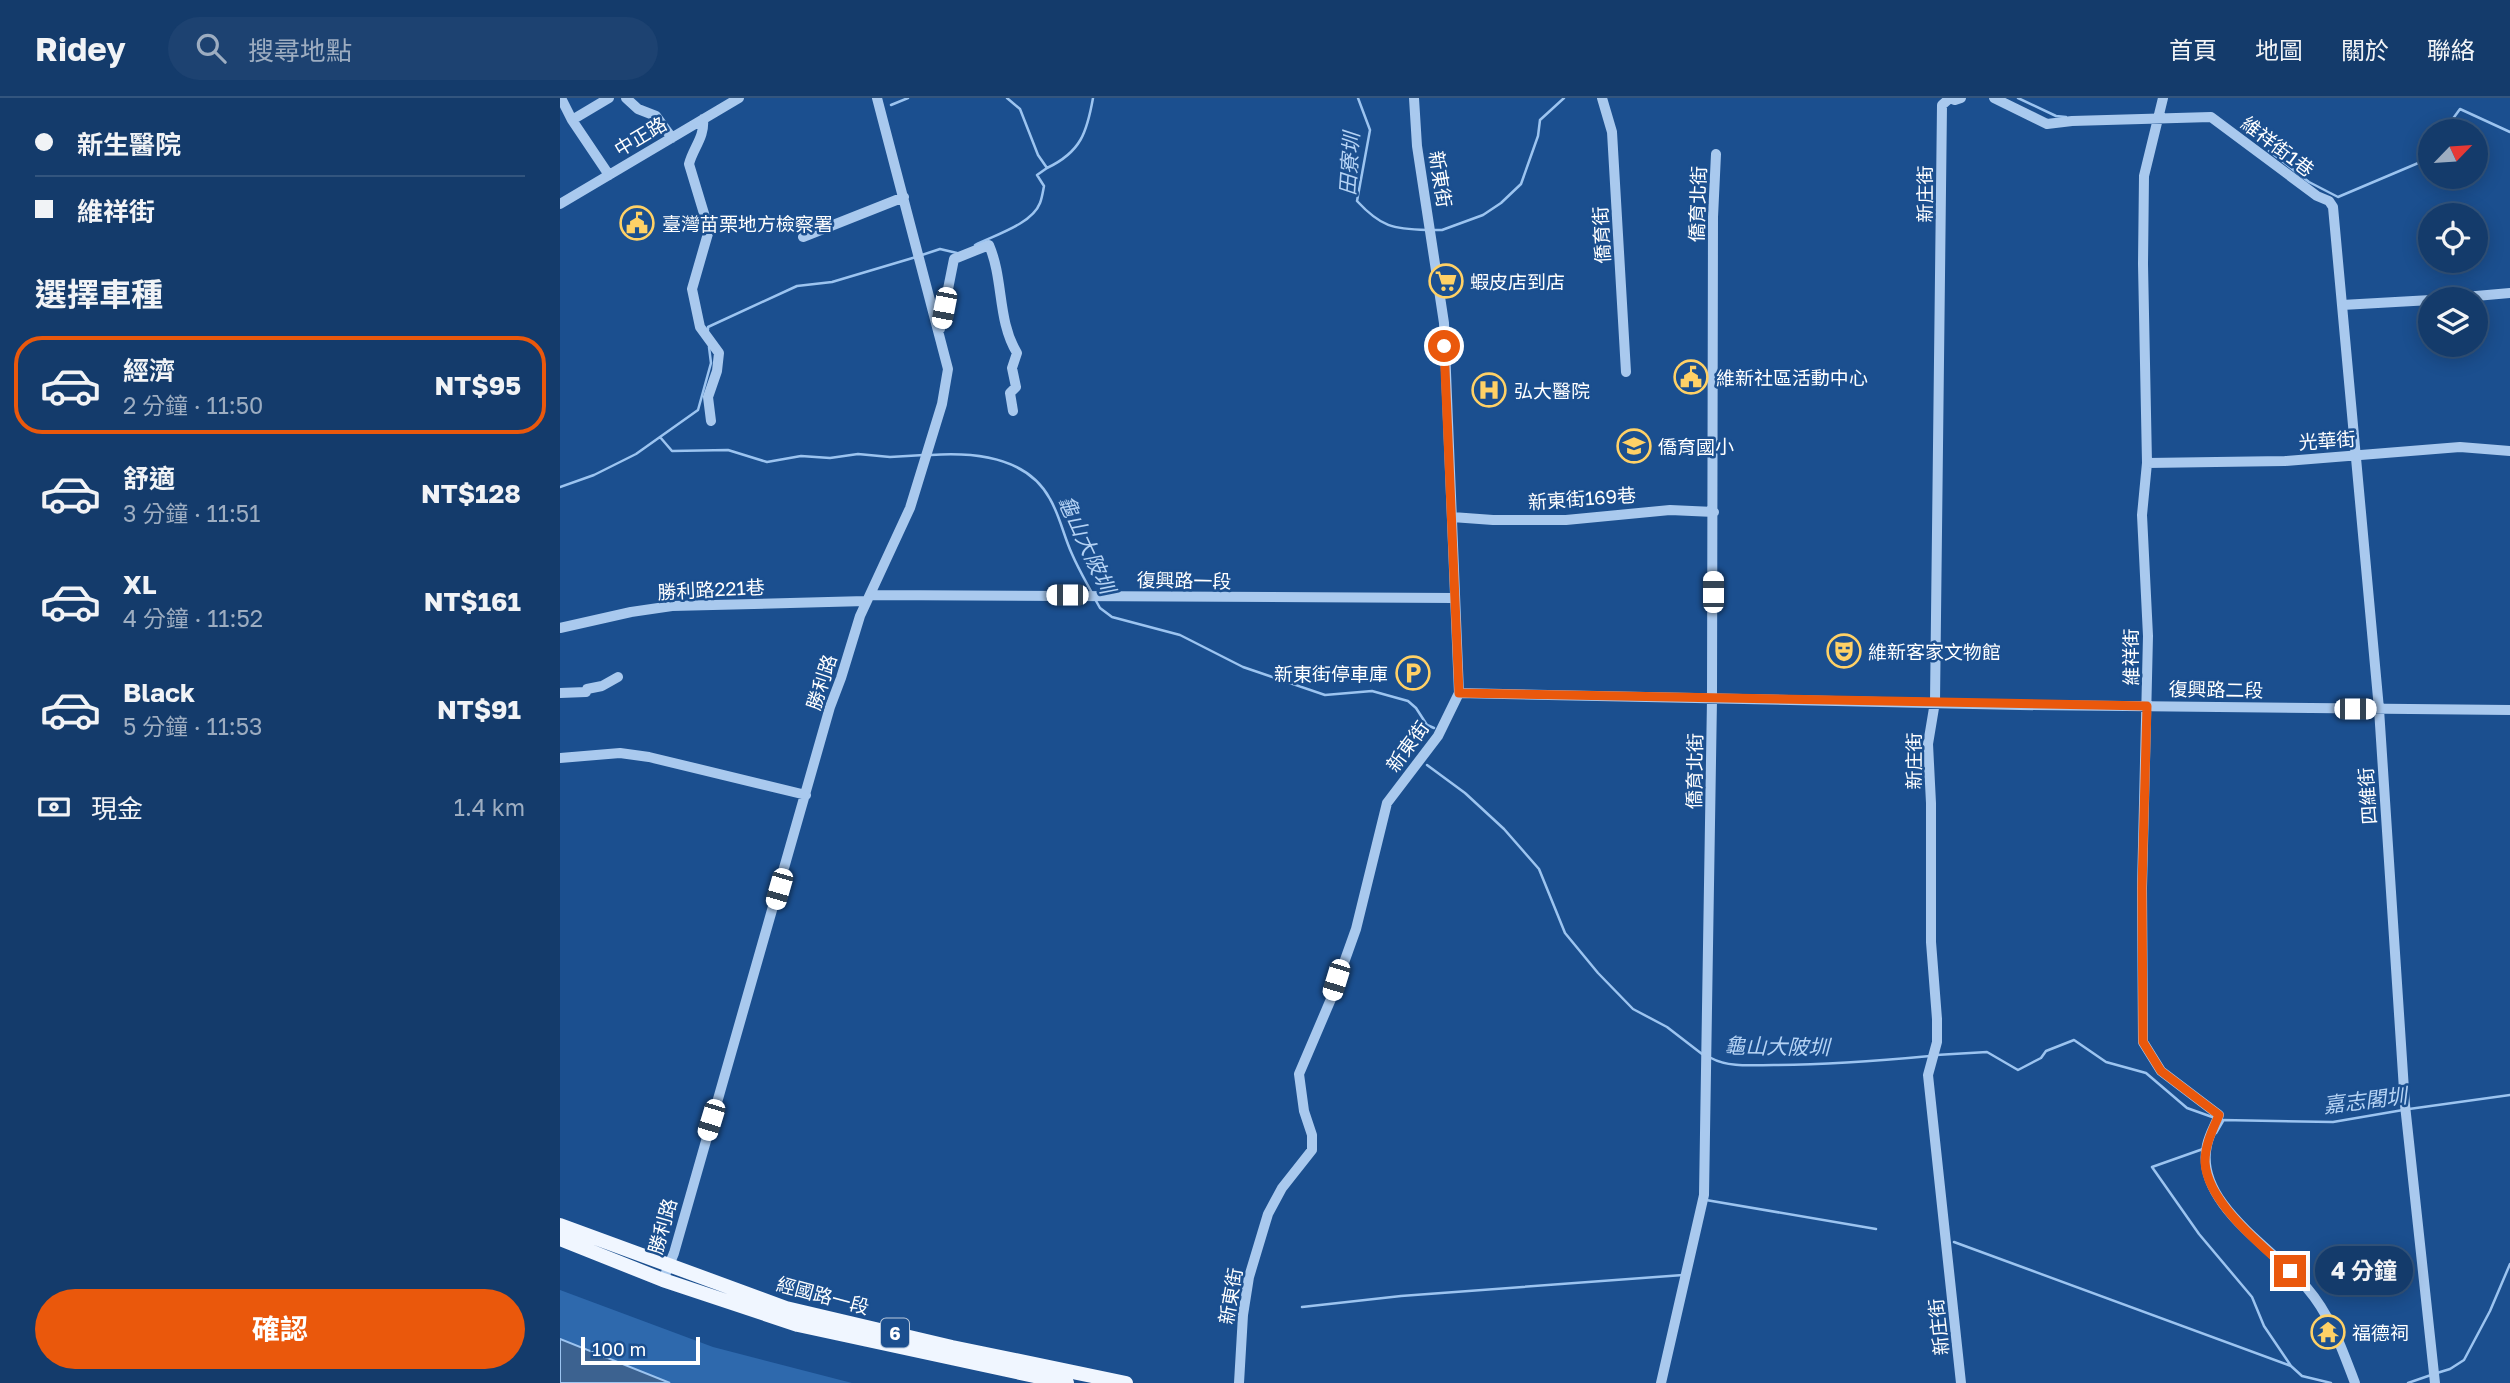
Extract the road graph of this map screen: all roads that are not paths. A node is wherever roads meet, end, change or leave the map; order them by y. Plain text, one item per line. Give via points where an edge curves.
1 (561, 98) edge
2 (609, 98) edge
3 (626, 98) edge
4 (739, 98) edge
5 (877, 98) edge
6 (1414, 98) edge
7 (1602, 98) edge
8 (1950, 98) edge
9 (1961, 98) edge
10 (1994, 98) edge
11 (2163, 98) edge
12 (703, 119) junction
13 (572, 120) junction
14 (2159, 120) junction
15 (672, 138) junction
16 (1716, 154) dead end
17 (609, 175) junction
18 (904, 197) junction
19 (560, 204) edge
20 (2333, 207) joint
21 (803, 237) dead end
22 (2510, 293) edge
23 (2488, 295) edge
24 (2418, 301) edge
25 (2342, 305) junction
26 (939, 332) junction
27 (1626, 372) dead end
28 (1013, 411) dead end
29 (711, 421) dead end
30 (2510, 451) edge
31 (2355, 457) junction
32 (2147, 463) junction
33 (1714, 512) junction
34 (1452, 517) junction
35 (868, 598) junction
36 (1454, 598) junction
37 (560, 628) edge
38 (618, 677) dead end
39 (560, 693) edge
40 (1459, 693) junction
41 (1713, 699) junction
42 (1935, 702) junction
43 (2147, 706) junction
44 (2379, 709) junction
45 (2510, 710) edge
46 (560, 758) edge
47 (806, 795) junction
48 (560, 1225) edge
49 (560, 1239) edge
50 (666, 1273) junction
51 (1067, 1383) edge
52 (1126, 1383) edge
53 (1239, 1383) edge
54 (1661, 1383) edge
55 (1961, 1383) edge
56 (2355, 1383) edge
57 (2435, 1383) edge

1 - 13 street
2 - 13 street
3 - 15 street via 656,116
4 - 12 street, 中正路
5 - 18 street, 勝利路
6 - 34 street, 新東街 via 1444,323
7 - 27 street, 僑育街 via 1612,132
8 - 9 street
8 - 42 street, 新庄街 via 1942,105
10 - 14 street, 維祥街1巷 via 2047,124
11 - 14 street, 維祥街
12 - 15 street, 中正路
12 - 29 street via 704,130 689,164 709,230 692,289 699,327 719,353 708,397
13 - 17 street
14 - 20 street, 維祥街1巷 via 2211,117
14 - 32 street, 維祥街 via 2144,176
15 - 17 street, 中正路
16 - 33 street, 僑育北街
17 - 19 street, 中正路
18 - 21 street
18 - 26 street, 勝利路
20 - 25 street, 四維街
22 - 23 street
24 - 25 street
25 - 31 street, 四維街
26 - 28 street via 954,259 989,245 1007,337 1017,353 1012,368 1016,387 1010,393
26 - 35 street, 勝利路 via 948,369 942,404 910,508
30 - 31 street, 光華街 via 2460,447
31 - 32 street, 光華街
31 - 44 street, 四維街
32 - 43 street, 維祥街 via 2142,515
33 - 34 street, 新東街169巷 via 1670,510 1566,520
33 - 41 street, 僑育北街
34 - 36 street, 新東街
35 - 36 street, 復興路一段
35 - 37 street, 勝利路221巷 via 672,606
35 - 47 street, 勝利路 via 830,707
36 - 40 street, 新東街
38 - 39 street via 586,692
40 - 41 street, 復興路二段
40 - 53 street, 新東街 via 1438,736 1387,803 1356,929 1299,1074 1312,1150 1268,1214 1249,1277
41 - 42 street, 復興路二段
41 - 54 street, 僑育北街 via 1704,1195
42 - 43 street, 復興路二段
42 - 55 street, 新庄街 via 1928,744 1937,1042 1928,1074
43 - 44 street, 復興路二段
43 - 56 street, 維祥街 via 2143,1042 2161,1071 2219,1115 2207,1144 2208,1180 2239,1223 2306,1287 2332,1324
44 - 45 street, 復興路二段
44 - 57 street, 四維街 via 2404,1105
46 - 47 street via 620,753 649,757
47 - 50 street, 勝利路
48 - 50 main road, 經國路一段 / 6
49 - 50 main road, 經國路一段 / 6
50 - 51 main road, 經國路一段 / 6 via 798,1325
50 - 52 main road, 經國路一段 / 6 via 786,1308

